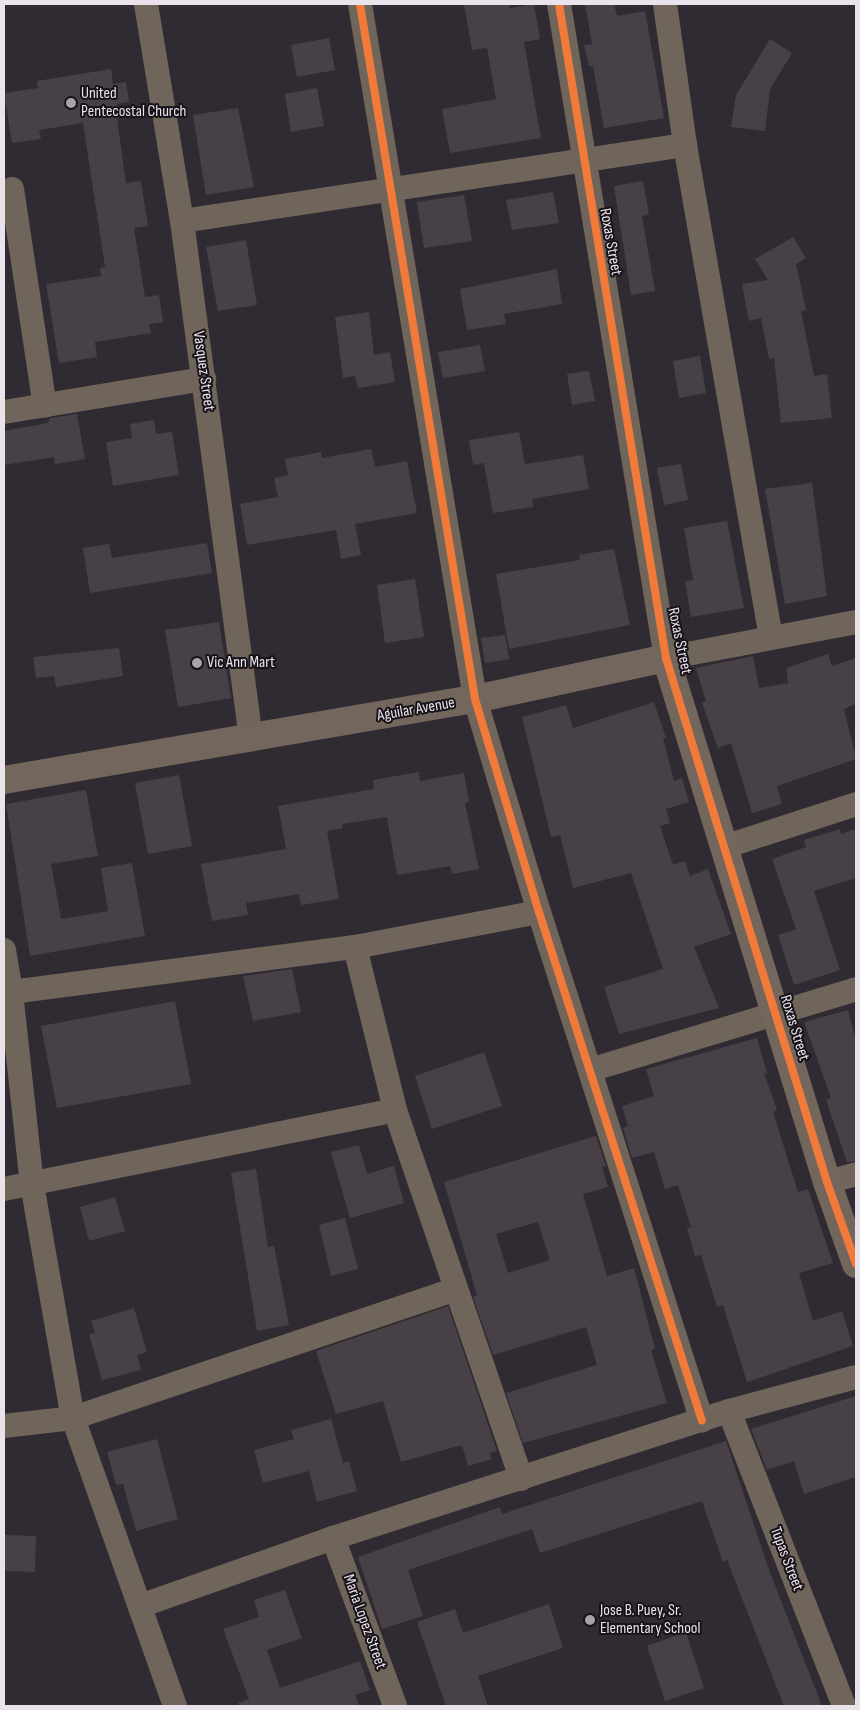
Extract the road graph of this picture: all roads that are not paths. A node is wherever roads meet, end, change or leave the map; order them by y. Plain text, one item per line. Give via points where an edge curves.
1 (146, 4) edge
2 (360, 4) edge
3 (559, 4) edge
4 (664, 4) edge
5 (685, 145) junction
6 (582, 160) junction
7 (12, 188) dead end
8 (389, 190) junction
9 (182, 221) junction
10 (204, 379) junction
11 (45, 406) junction
12 (4, 412) edge
13 (856, 622) edge
14 (771, 636) junction
15 (666, 658) junction
16 (475, 700) junction
17 (251, 739) junction
18 (4, 780) edge
19 (856, 804) edge
20 (724, 847) junction
21 (539, 912) junction
22 (355, 947) junction
23 (4, 950) edge
24 (856, 989) edge
25 (8, 993) edge
26 (776, 1016) junction
27 (590, 1070) junction
28 (395, 1110) junction
29 (856, 1174) edge
30 (827, 1182) junction
31 (32, 1184) junction
32 (4, 1189) edge
33 (856, 1264) edge
34 (456, 1289) junction
35 (856, 1377) edge
36 (729, 1411) junction
37 (72, 1418) junction
38 (702, 1421) junction
39 (4, 1426) edge
40 (521, 1479) junction
41 (333, 1538) junction
42 (140, 1606) junction
43 (175, 1706) edge
44 (395, 1706) edge
45 (844, 1706) edge

1 - 9 street, Vasquez Street
2 - 8 street
3 - 6 street, Roxas Street
4 - 5 street
5 - 6 street
5 - 14 street
6 - 8 street
6 - 15 street, Roxas Street
7 - 11 street
8 - 9 street
8 - 16 street
9 - 10 street, Vasquez Street
10 - 11 street
10 - 17 street, Vasquez Street
11 - 12 street
13 - 14 street, Aguilar Avenue
14 - 15 street, Aguilar Avenue
15 - 16 street, Aguilar Avenue
15 - 20 street, Roxas Street
16 - 17 street, Aguilar Avenue
16 - 21 street
17 - 18 street, Aguilar Avenue
19 - 20 street
20 - 26 street, Roxas Street
21 - 22 street
21 - 27 street
22 - 25 street
22 - 28 street
23 - 25 street
24 - 26 street
25 - 31 street
26 - 27 street
26 - 30 street, Roxas Street
27 - 38 street
28 - 31 street
28 - 34 street
29 - 30 street
30 - 33 street, Roxas Street
31 - 32 street
31 - 37 street
34 - 37 street
34 - 40 street
35 - 36 street
36 - 38 street
36 - 45 street, Tupas Street
37 - 39 street
37 - 42 street
38 - 40 street
40 - 41 street
41 - 42 street
41 - 44 street, Maria Lopez Street
42 - 43 street

